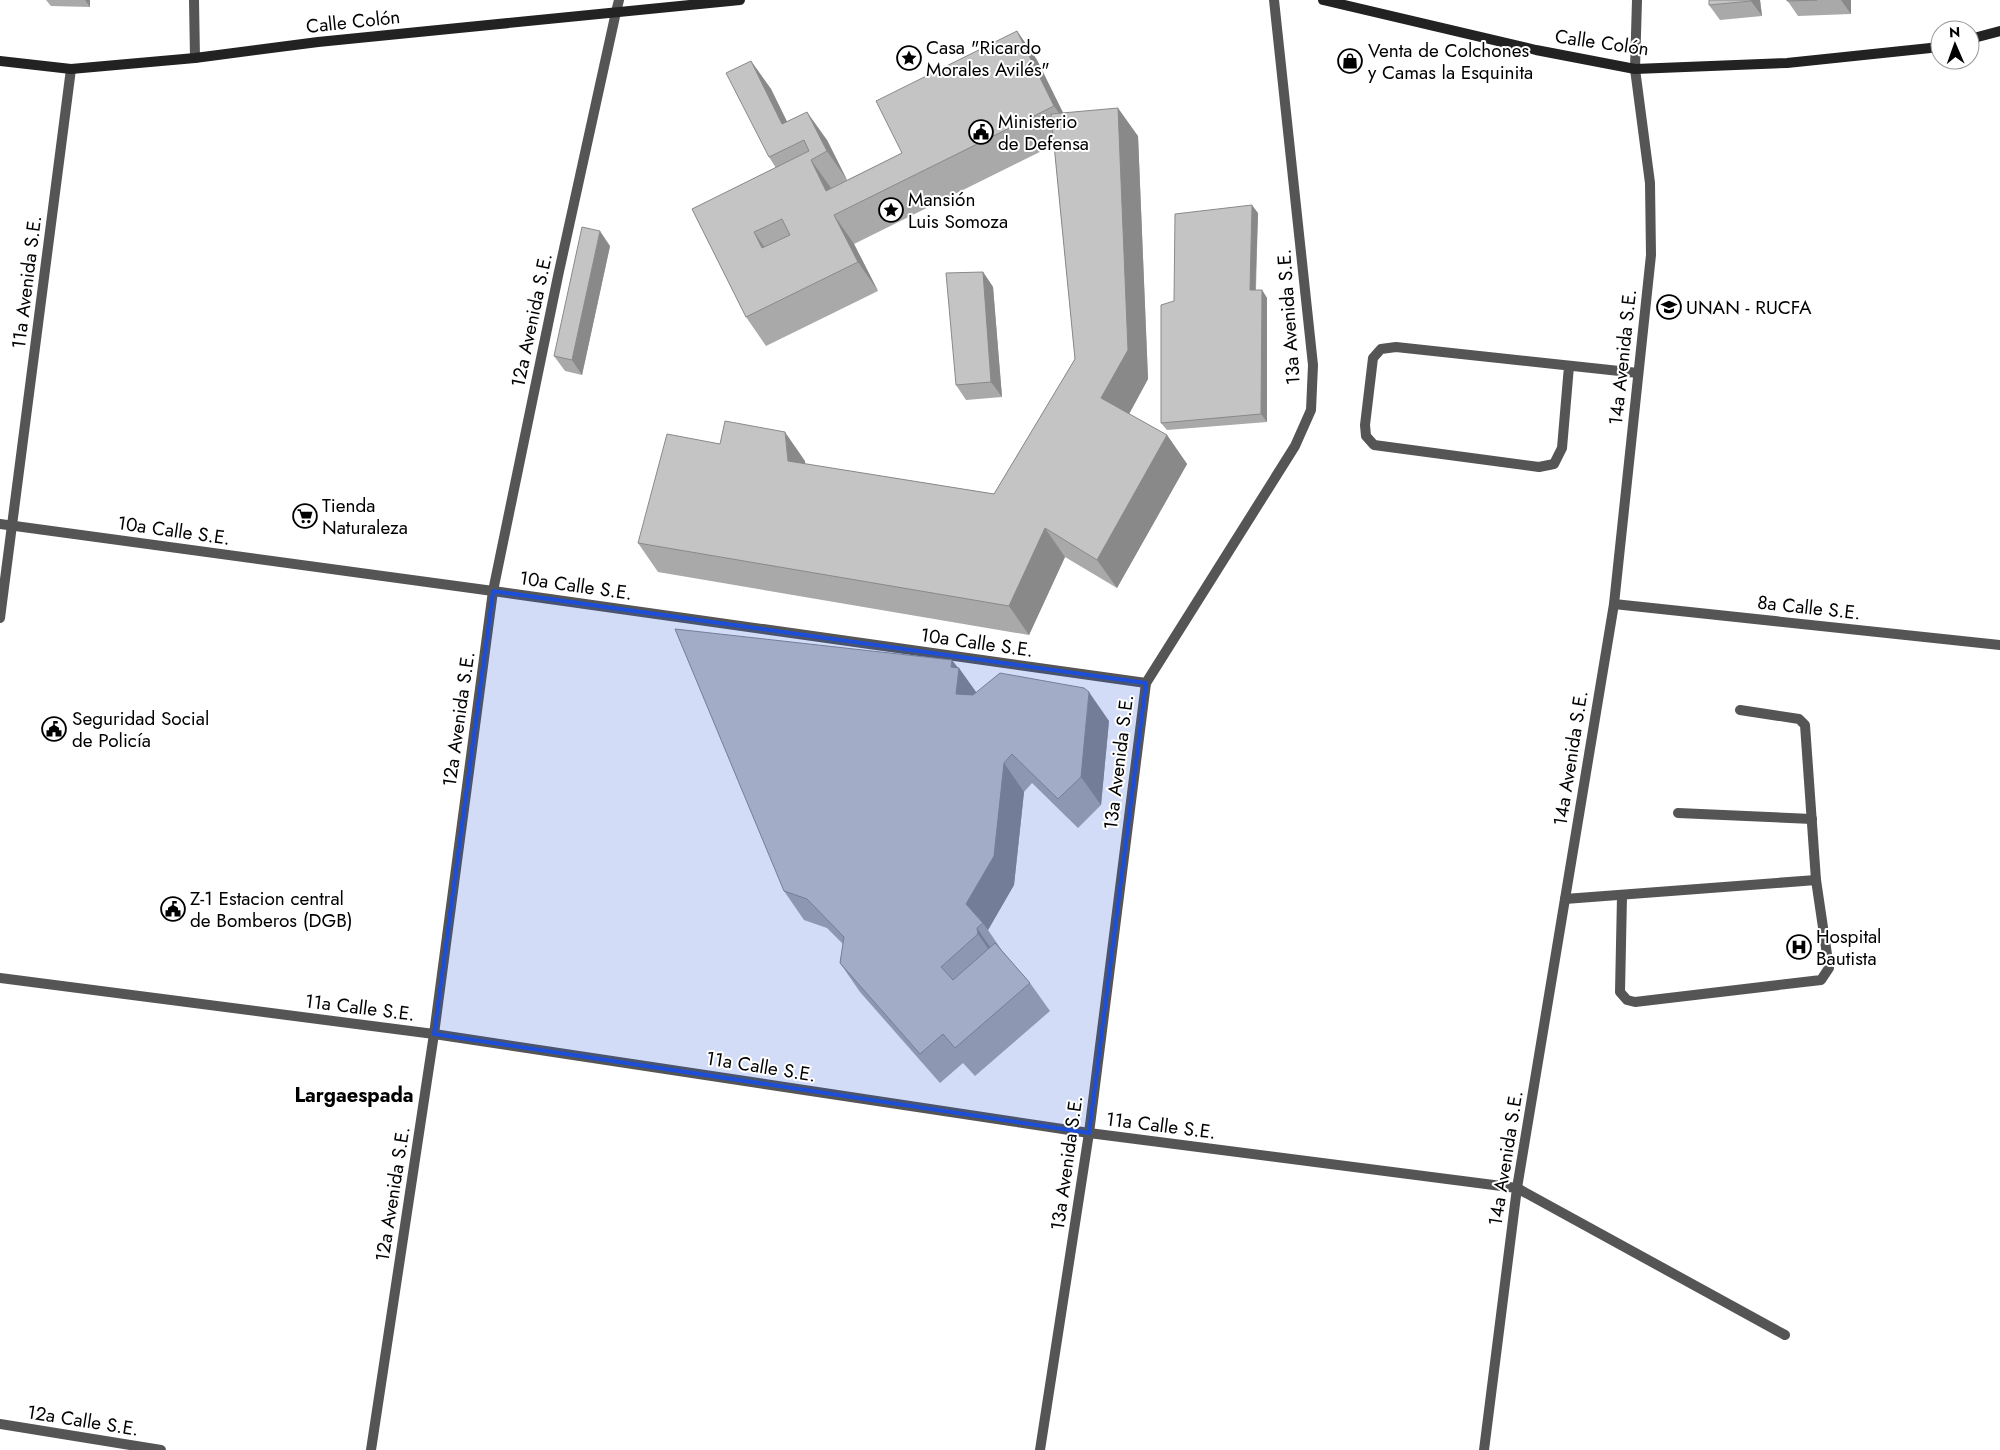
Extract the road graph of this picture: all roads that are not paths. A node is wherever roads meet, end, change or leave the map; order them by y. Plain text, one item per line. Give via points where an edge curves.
1 (194, 0) edge
2 (619, 0) edge
3 (740, 0) edge
4 (1274, 0) edge
5 (1323, 0) edge
6 (1637, 0) edge
7 (616, 12) junction
8 (2000, 31) edge
9 (1980, 36) edge
10 (1930, 48) edge
11 (195, 58) junction
12 (0, 61) edge
13 (71, 69) junction
14 (1635, 69) junction
15 (1568, 366) junction
16 (1638, 373) junction
17 (0, 524) edge
18 (11, 525) junction
19 (493, 591) junction
20 (1614, 604) junction
21 (0, 618) edge
22 (2000, 645) edge
23 (1146, 683) junction
24 (1740, 710) dead end
25 (1678, 812) dead end
26 (1812, 819) junction
27 (1816, 880) junction
28 (1622, 896) junction
29 (1565, 899) junction
30 (0, 978) edge
31 (434, 1034) junction
32 (1088, 1133) junction
33 (1516, 1188) junction
34 (1785, 1335) dead end
35 (0, 1424) edge
36 (161, 1450) edge
37 (371, 1450) edge
38 (1040, 1450) edge
39 (1484, 1450) edge

1 - 11 street
2 - 7 street, 12a Avenida S.E.
3 - 7 main road, Calle Colón
4 - 23 street, 13a Avenida S.E. via 1313,365 1311,410 1295,446
5 - 14 main road, Calle Colón via 1536,50
6 - 14 street, 14a Avenida S.E.
7 - 11 main road, Calle Colón via 318,42
7 - 19 street, 12a Avenida S.E.
8 - 9 main road
10 - 14 main road, Calle Colón via 1787,63
11 - 13 main road, Calle Colón
12 - 13 main road, Calle Colón
13 - 18 street, 11a Avenida S.E.
14 - 16 street, 14a Avenida S.E. via 1650,183 1650,255
15 - 15 street via 1396,346 1381,349 1373,358 1366,436 1374,445 1539,467 1554,464 1562,448
15 - 16 street
16 - 20 street, 14a Avenida S.E.
17 - 18 street, 10a Calle S.E.
18 - 19 street, 10a Calle S.E.
18 - 21 street, 11a Avenida S.E.
19 - 23 street, 10a Calle S.E.
19 - 31 street, 12a Avenida S.E.
20 - 22 street, 8a Calle S.E.
20 - 29 street, 14a Avenida S.E.
23 - 32 street, 13a Avenida S.E.
24 - 26 street via 1799,719 1805,725
25 - 26 street
26 - 27 street
27 - 28 street
27 - 28 street via 1829,968 1821,980 1634,1002 1620,992
28 - 29 street
29 - 33 street, 14a Avenida S.E.
30 - 31 street, 11a Calle S.E.
31 - 32 street, 11a Calle S.E.
31 - 37 street, 12a Avenida S.E.
32 - 33 street, 11a Calle S.E.
32 - 38 street, 13a Avenida S.E.
33 - 34 street
33 - 39 street, 14a Avenida S.E.
35 - 36 street, 12a Calle S.E.

